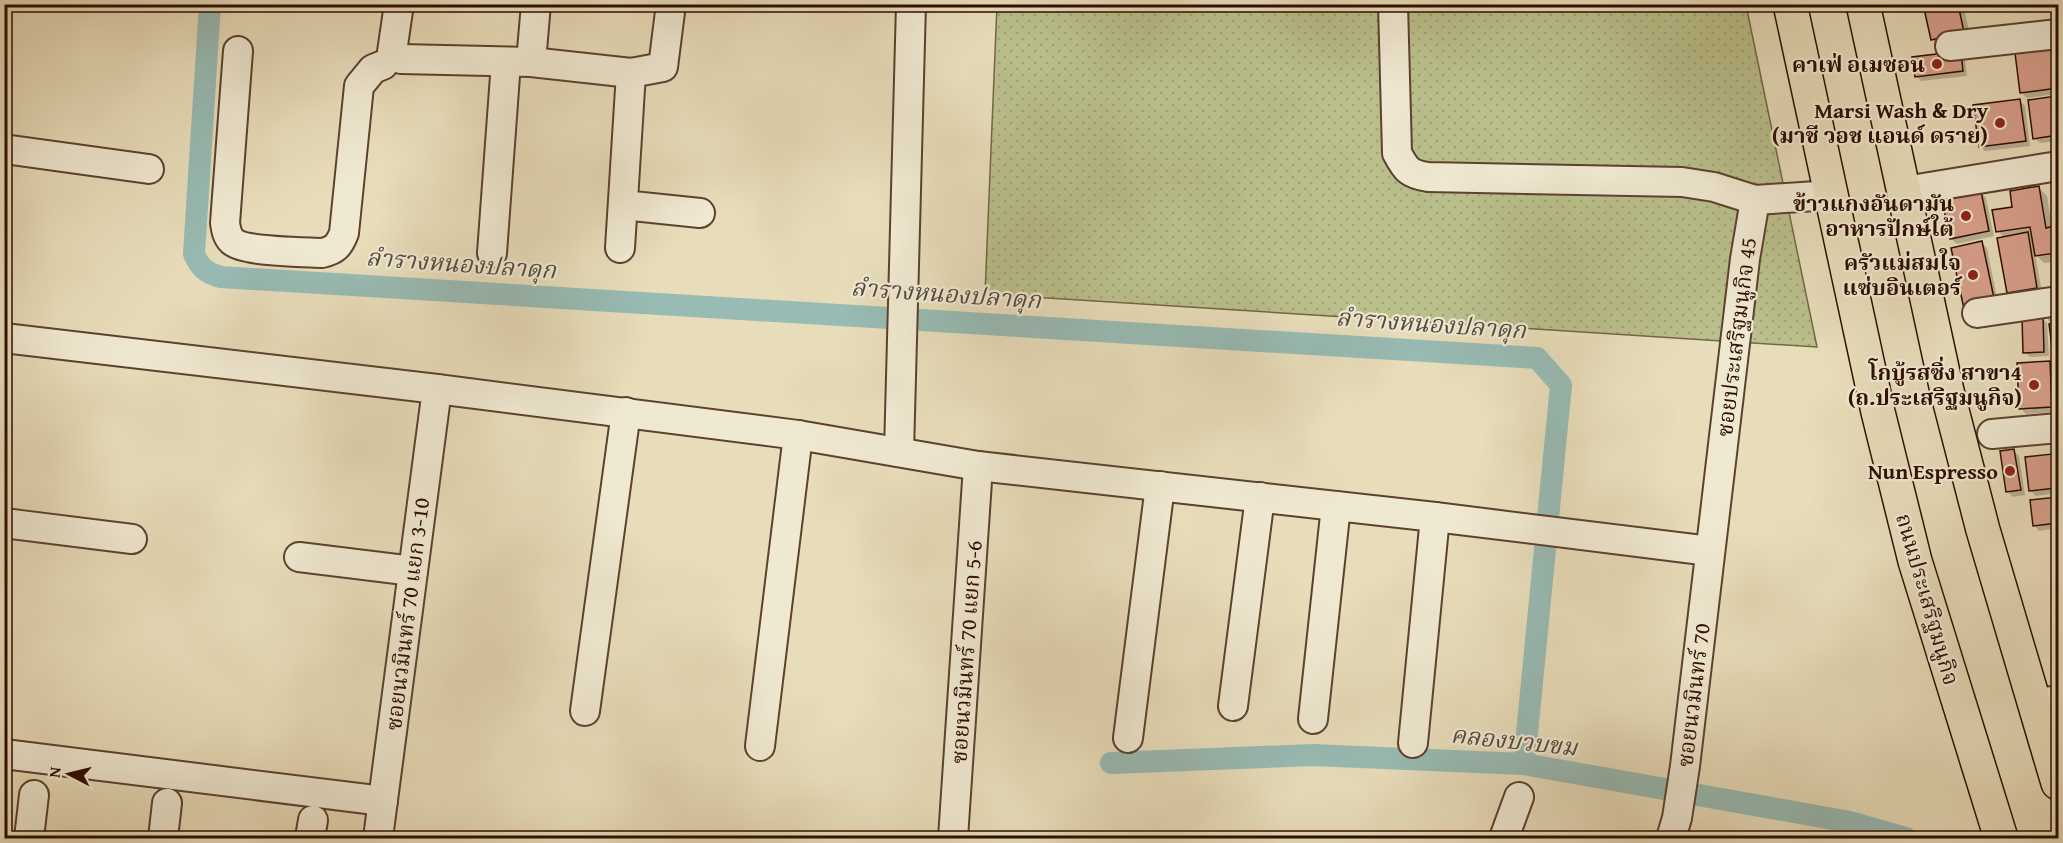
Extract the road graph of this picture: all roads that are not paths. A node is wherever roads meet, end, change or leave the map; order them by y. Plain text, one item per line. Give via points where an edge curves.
1 (399, 4) edge
2 (536, 4) edge
3 (671, 4) edge
4 (911, 4) edge
5 (1393, 4) edge
6 (1790, 4) edge
7 (1863, 4) edge
8 (2058, 34) edge
9 (1950, 46) dead end
10 (238, 51) dead end
11 (392, 59) junction
12 (519, 62) junction
13 (631, 73) junction
14 (4, 149) edge
15 (2058, 166) edge
16 (149, 169) dead end
17 (1905, 191) junction
18 (1832, 195) junction
19 (1755, 200) junction
20 (623, 205) junction
21 (700, 213) dead end
22 (620, 248) dead end
23 (492, 253) dead end
24 (2058, 301) edge
25 (1977, 313) dead end
26 (4, 339) edge
27 (436, 389) junction
28 (626, 412) junction
29 (2058, 428) edge
30 (1992, 434) dead end
31 (798, 435) junction
32 (899, 452) junction
33 (978, 466) junction
34 (1160, 486) junction
35 (1260, 497) junction
36 (1336, 506) junction
37 (1435, 517) junction
38 (4, 523) edge
39 (132, 539) dead end
40 (1710, 551) junction
41 (299, 557) dead end
42 (413, 571) junction
43 (2046, 701) edge
44 (1233, 706) dead end
45 (585, 711) dead end
46 (1314, 719) dead end
47 (1128, 738) dead end
48 (1413, 742) dead end
49 (760, 746) dead end
50 (4, 754) edge
51 (2058, 783) edge
52 (34, 795) dead end
53 (1519, 797) dead end
54 (383, 801) junction
55 (167, 803) dead end
56 (1674, 828) edge
57 (1998, 831) edge
58 (29, 838) edge
59 (163, 838) edge
60 (378, 838) edge
61 (953, 838) edge
62 (1504, 838) edge

1 - 11 street
2 - 12 street
3 - 13 street via 663,67
4 - 32 street
5 - 19 street via 1397,153 1404,167 1414,175 1683,182
6 - 18 main road, ถนนประเสริฐมนูกิจ
7 - 17 main road
8 - 9 street
10 - 11 street via 227,233 231,241 244,248 322,253 340,244 344,233 359,86 373,69
11 - 12 street
12 - 13 street
12 - 23 street
13 - 20 street
14 - 16 street
15 - 17 street
17 - 43 main road via 1947,392 1983,530
18 - 19 street
18 - 57 main road, ถนนประเสริฐมนูกิจ via 1878,412 1915,561
19 - 40 street, ซอยประเสริฐมนูกิจ 45
20 - 21 street
20 - 22 street
24 - 25 street
26 - 27 street
27 - 28 street
27 - 42 street, ซอยนวมินทร์ 70 แยก 3-10
28 - 31 street
28 - 45 street
29 - 30 street
31 - 32 street
31 - 49 street
32 - 33 street
33 - 34 street
33 - 61 street, ซอยนวมินทร์ 70 แยก 5-6
34 - 35 street
34 - 47 street
35 - 36 street
35 - 44 street
36 - 37 street
36 - 46 street
37 - 40 street
37 - 48 street
38 - 39 street
40 - 56 street, ซอยนวมินทร์ 70
41 - 42 street
42 - 54 street, ซอยนวมินทร์ 70 แยก 3-10
43 - 51 main road
50 - 54 street
52 - 58 street
53 - 62 street
54 - 60 street, ซอยนวมินทร์ 70 แยก 3-10
55 - 59 street

